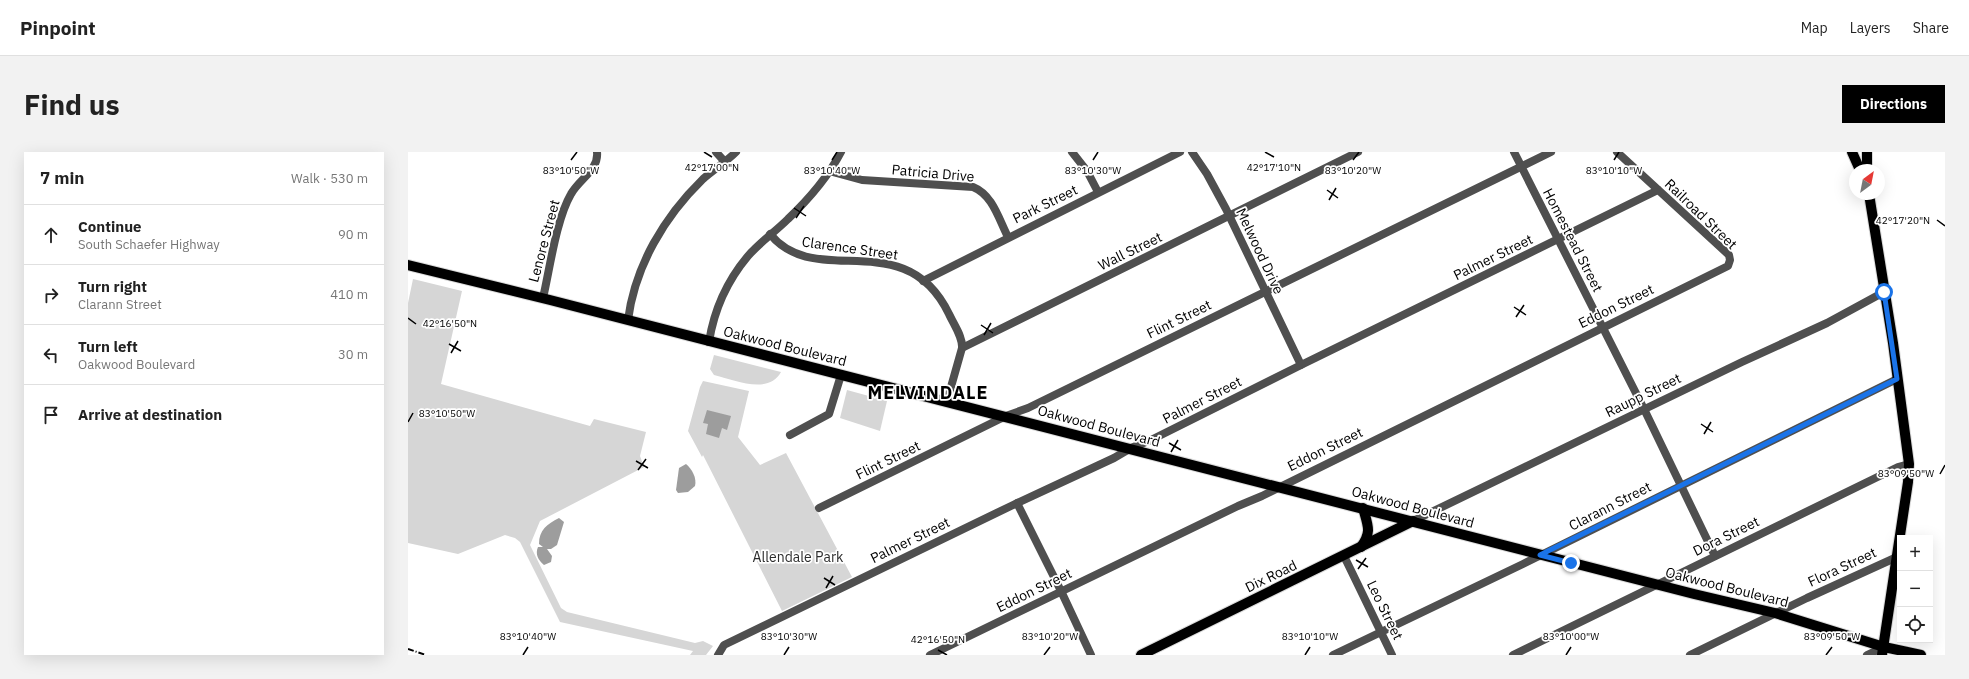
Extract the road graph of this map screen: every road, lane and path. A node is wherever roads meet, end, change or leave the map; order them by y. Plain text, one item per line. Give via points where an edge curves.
1 (597, 152) edge
2 (716, 152) edge
3 (736, 152) edge
4 (842, 152) edge
5 (1072, 152) edge
6 (1180, 152) edge
7 (1192, 152) edge
8 (1358, 152) edge
9 (1514, 152) edge
10 (1551, 152) edge
11 (1617, 152) edge
12 (1852, 152) edge
13 (1867, 152) edge
14 (725, 162) junction
15 (1857, 164) edge
16 (1867, 164) edge
17 (1521, 166) junction
18 (829, 171) junction
19 (1658, 190) junction
20 (1098, 192) junction
21 (1870, 200) edge
22 (1229, 216) junction
23 (770, 234) junction
24 (1008, 237) junction
25 (1557, 240) junction
26 (1730, 262) joint
27 (408, 265) edge
28 (924, 281) junction
29 (1264, 291) junction
30 (1884, 292) junction
31 (543, 298) junction
32 (628, 320) junction
33 (1602, 328) junction
34 (709, 342) junction
35 (962, 348) junction
36 (1301, 365) junction
37 (841, 375) junction
38 (1897, 379) junction
39 (948, 401) junction
40 (1644, 409) junction
41 (1006, 416) junction
42 (790, 435) dead end
43 (1130, 448) junction
44 (1909, 464) junction
45 (1680, 485) junction
46 (1278, 487) junction
47 (1016, 503) junction
48 (819, 508) dead end
49 (1363, 508) junction
50 (1413, 522) junction
51 (1900, 535) edge
52 (1360, 548) junction
53 (1540, 555) junction
54 (1344, 556) junction
55 (1715, 556) junction
56 (1897, 557) joint
57 (1657, 585) junction
58 (1062, 591) junction
59 (1776, 613) junction
60 (1381, 631) junction
61 (1883, 651) edge
62 (718, 655) edge
63 (930, 655) edge
64 (1091, 655) edge
65 (1142, 655) edge
66 (1333, 655) edge
67 (1392, 655) edge
68 (1513, 655) edge
69 (1690, 655) edge
70 (1867, 655) edge
71 (1922, 655) edge

1 - 31 street, Lenore Street via 594,167 577,184 565,206
2 - 14 street
3 - 14 street
4 - 18 street
5 - 20 street via 1087,171
6 - 20 street, Park Street
7 - 22 street, Melwood Drive
8 - 22 street, Wall Street
9 - 17 street, Homestead Street
10 - 17 street, Flint Street
11 - 19 street, Railroad Street
12 - 15 main road
13 - 16 main road
14 - 32 street via 689,194 661,231 639,275
17 - 25 street, Homestead Street
17 - 29 street, Flint Street
18 - 23 street via 803,204
18 - 24 street, Patricia Drive via 862,180 973,187 988,198
19 - 25 street, Palmer Street
19 - 26 street, Railroad Street via 1729,255
20 - 24 street, Park Street
21 - 30 main road
22 - 29 street, Melwood Drive
22 - 35 street, Wall Street
23 - 28 street, Clarence Street via 784,248 800,256 888,263
23 - 34 street via 747,257 729,282 716,311
24 - 28 street, Park Street
25 - 33 street, Homestead Street
25 - 36 street, Palmer Street
26 - 33 street, Eddon Street via 1726,267
27 - 31 main road, Oakwood Boulevard
28 - 35 street, Clarence Street via 946,307 961,339
29 - 36 street, Melwood Drive
29 - 41 street, Flint Street via 1033,406
30 - 38 main road
30 - 40 street, Raupp Street via 1827,323
31 - 32 main road, Oakwood Boulevard
32 - 34 main road, Oakwood Boulevard
33 - 40 street, Homestead Street
33 - 46 street, Eddon Street
34 - 37 main road, Oakwood Boulevard
35 - 39 street
36 - 43 street, Palmer Street
37 - 39 main road, Oakwood Boulevard
37 - 42 street via 829,414
38 - 44 main road
38 - 45 street, Clarann Street
39 - 41 main road, Oakwood Boulevard
40 - 45 street, Homestead Street
40 - 50 street, Raupp Street
41 - 43 main road, Oakwood Boulevard
41 - 48 street, Flint Street
43 - 46 main road, Oakwood Boulevard
43 - 47 street, Palmer Street via 1114,458
44 - 51 main road
44 - 55 street, Dora Street via 1898,467
45 - 53 street, Clarann Street
45 - 55 street, Homestead Street
46 - 49 main road, Oakwood Boulevard
46 - 58 street, Eddon Street
47 - 58 street
47 - 62 street, Palmer Street via 724,645
49 - 50 main road, Oakwood Boulevard
49 - 52 main road via 1369,529 1367,538
50 - 52 main road, Dix Road
50 - 53 main road, Oakwood Boulevard
52 - 54 main road, Dix Road
53 - 57 main road, Oakwood Boulevard
53 - 60 street, Clarann Street
54 - 60 street, Leo Street
54 - 65 main road, Dix Road
55 - 57 street, Dora Street
56 - 59 street, Flora Street
56 - 61 main road
57 - 59 main road, Oakwood Boulevard
57 - 68 street, Dora Street
58 - 63 street, Eddon Street
58 - 64 street
59 - 61 main road, Oakwood Boulevard
59 - 69 street, Flora Street
60 - 66 street, Clarann Street
60 - 67 street, Leo Street
61 - 70 street
61 - 71 main road, Oakwood Boulevard

